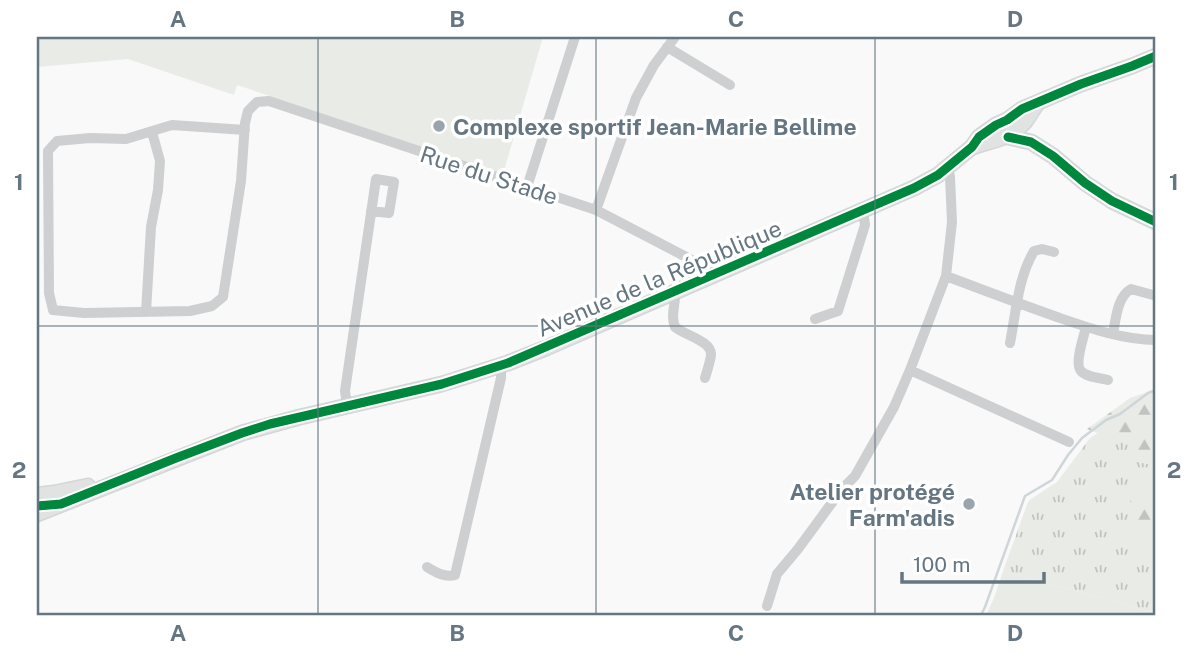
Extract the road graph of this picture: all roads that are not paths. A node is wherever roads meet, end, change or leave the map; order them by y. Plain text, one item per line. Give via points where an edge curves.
1 (575, 37) edge
2 (675, 37) edge
3 (667, 47) junction
4 (1156, 56) edge
5 (730, 85) dead end
6 (1039, 101) junction
7 (1007, 120) junction
8 (1026, 122) junction
9 (245, 130) junction
10 (152, 132) junction
11 (1008, 137) junction
12 (972, 147) junction
13 (1053, 156) junction
14 (948, 167) junction
15 (527, 187) junction
16 (371, 211) dead end
17 (596, 211) junction
18 (863, 211) junction
19 (1156, 222) edge
20 (43, 243) edge
21 (1054, 251) dead end
22 (946, 276) junction
23 (703, 280) junction
24 (675, 292) junction
25 (1153, 295) dead end
26 (1018, 303) junction
27 (146, 312) junction
28 (815, 319) dead end
29 (1086, 327) junction
30 (1113, 333) junction
31 (1156, 340) edge
32 (1010, 343) dead end
33 (501, 366) junction
34 (910, 370) junction
35 (705, 378) dead end
36 (1108, 380) dead end
37 (347, 405) junction
38 (1069, 442) dead end
39 (146, 469) junction
40 (37, 495) edge
41 (61, 504) junction
42 (37, 506) edge
43 (37, 514) edge
44 (427, 567) dead end
45 (767, 606) dead end

1 - 15 street
2 - 3 street
3 - 5 street
3 - 17 street via 636,98
4 - 6 street, Avenue de la République
6 - 7 street, Avenue de la République
6 - 8 street, Avenue de la République
7 - 8 street
7 - 12 street, Avenue de la République via 979,137
8 - 11 street, Avenue de la République
8 - 13 street
9 - 10 street via 172,125
9 - 15 street, Rue du Stade via 248,111 257,102 269,102
9 - 27 street via 223,297 212,306 190,311
10 - 20 street via 126,139 57,141 48,151
10 - 27 street via 160,161
11 - 12 street, Avenue de la République
11 - 13 street via 1031,142
12 - 14 street, Avenue de la République
13 - 19 street via 1112,201
14 - 18 street, Avenue de la République
14 - 22 street via 951,222
15 - 17 street, Rue du Stade
16 - 37 street via 345,391
17 - 23 street, Rue du Stade via 690,259
18 - 23 street, Avenue de la République
18 - 28 street via 865,225 838,311
20 - 27 street via 53,310
21 - 26 street via 1034,251
22 - 26 street
22 - 34 street
23 - 24 street, Avenue de la République
24 - 33 street, Avenue de la République
24 - 35 street via 675,327 710,348
25 - 30 street via 1131,289 1125,293
26 - 29 street
26 - 32 street
29 - 30 street
29 - 36 street via 1080,370
30 - 31 street
33 - 37 street, Avenue de la République
33 - 44 street via 455,575
34 - 38 street
34 - 45 street via 855,476 777,574
37 - 39 street, Avenue de la République via 251,430
39 - 40 street, Avenue de la République
39 - 41 street, Avenue de la République
41 - 42 street
41 - 43 street, Avenue de la République

